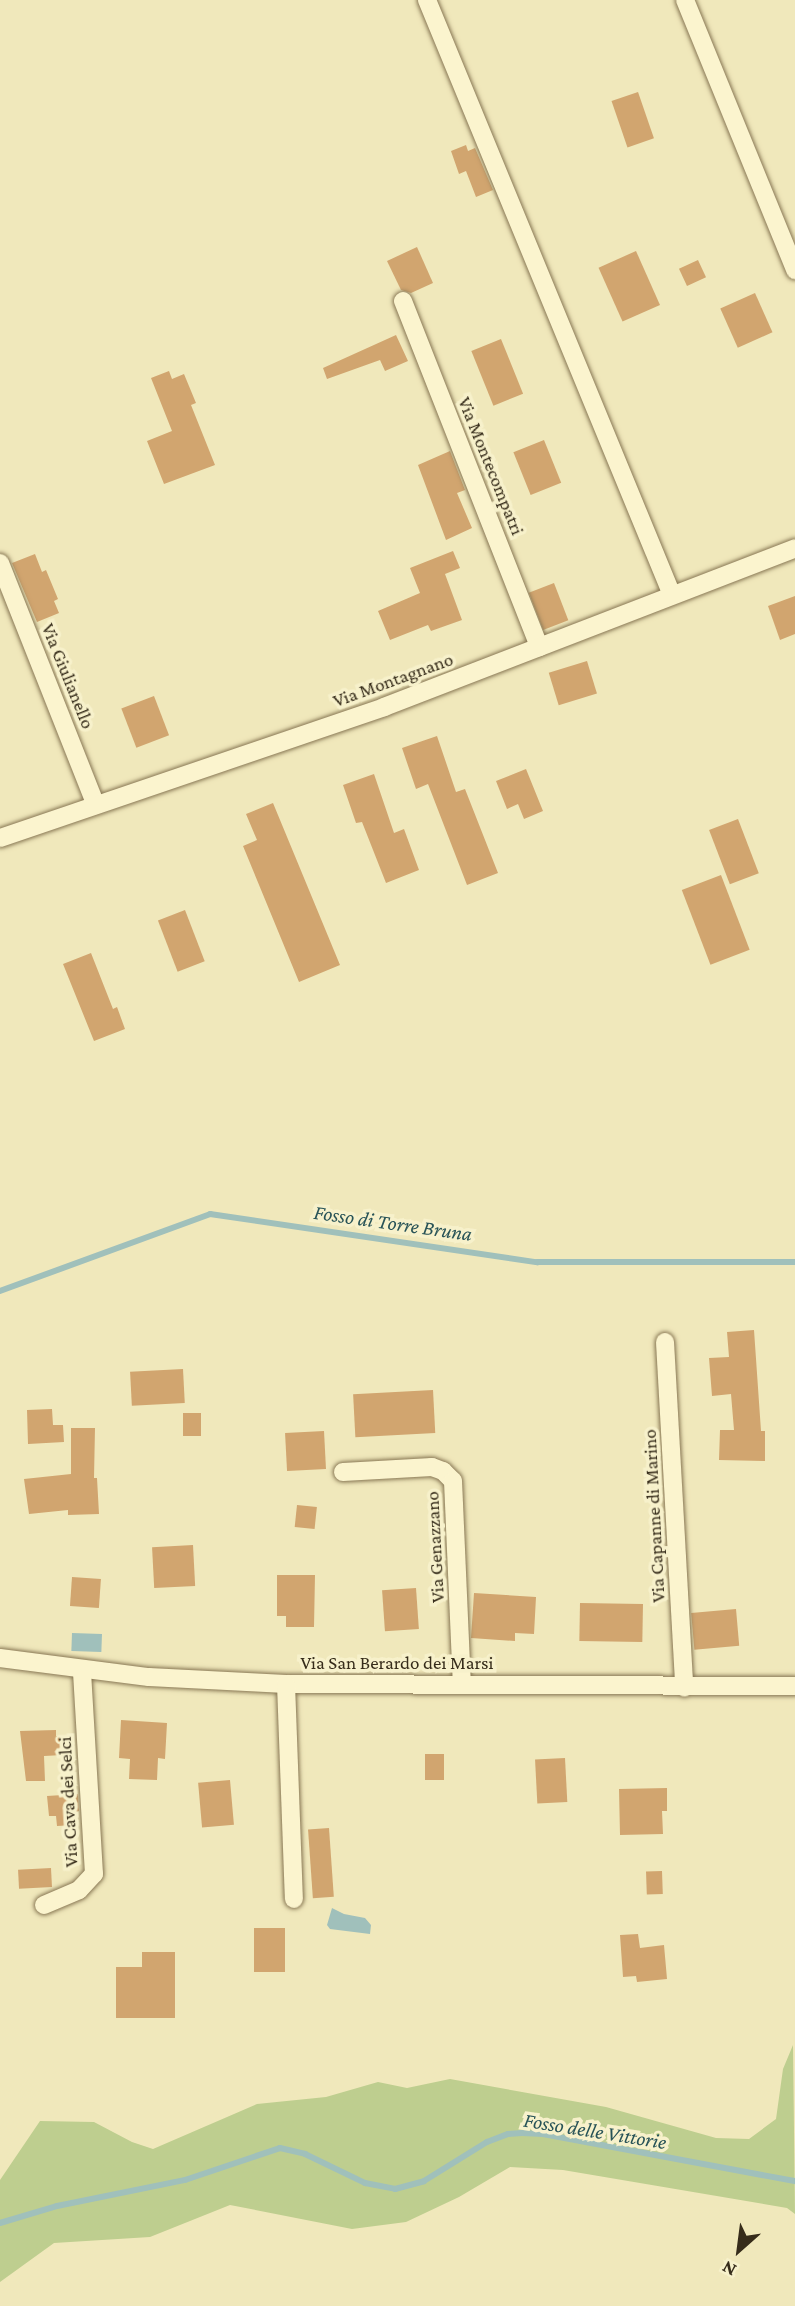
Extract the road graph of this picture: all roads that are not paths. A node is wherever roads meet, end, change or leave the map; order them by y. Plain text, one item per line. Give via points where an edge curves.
1 (428, 0) edge
2 (685, 0) edge
3 (795, 270) edge
4 (403, 301) dead end
5 (795, 548) edge
6 (0, 563) edge
7 (672, 595) junction
8 (540, 647) junction
9 (96, 805) junction
10 (0, 838) edge
11 (665, 1342) dead end
12 (343, 1472) dead end
13 (0, 1658) edge
14 (82, 1669) junction
15 (286, 1684) junction
16 (462, 1684) junction
17 (795, 1686) edge
18 (684, 1687) junction
19 (295, 1899) dead end
20 (44, 1905) dead end

1 - 7 street
2 - 3 street
4 - 8 street, Via Montecompatri
5 - 7 street, Via Montagnano
6 - 9 street, Via Giulianello
7 - 8 street, Via Montagnano
8 - 9 street, Via Montagnano via 384,707
9 - 10 street, Via Montagnano
11 - 18 street, Via Capanne di Marino
12 - 16 street, Via Genazzano via 432,1467 453,1481
13 - 14 street, Via San Berardo dei Marsi
14 - 15 street, Via San Berardo dei Marsi
14 - 20 street, Via Cava dei Selci via 94,1874 86,1885
15 - 16 street, Via San Berardo dei Marsi
15 - 19 street
16 - 18 street, Via San Berardo dei Marsi
17 - 18 street, Via San Berardo dei Marsi

